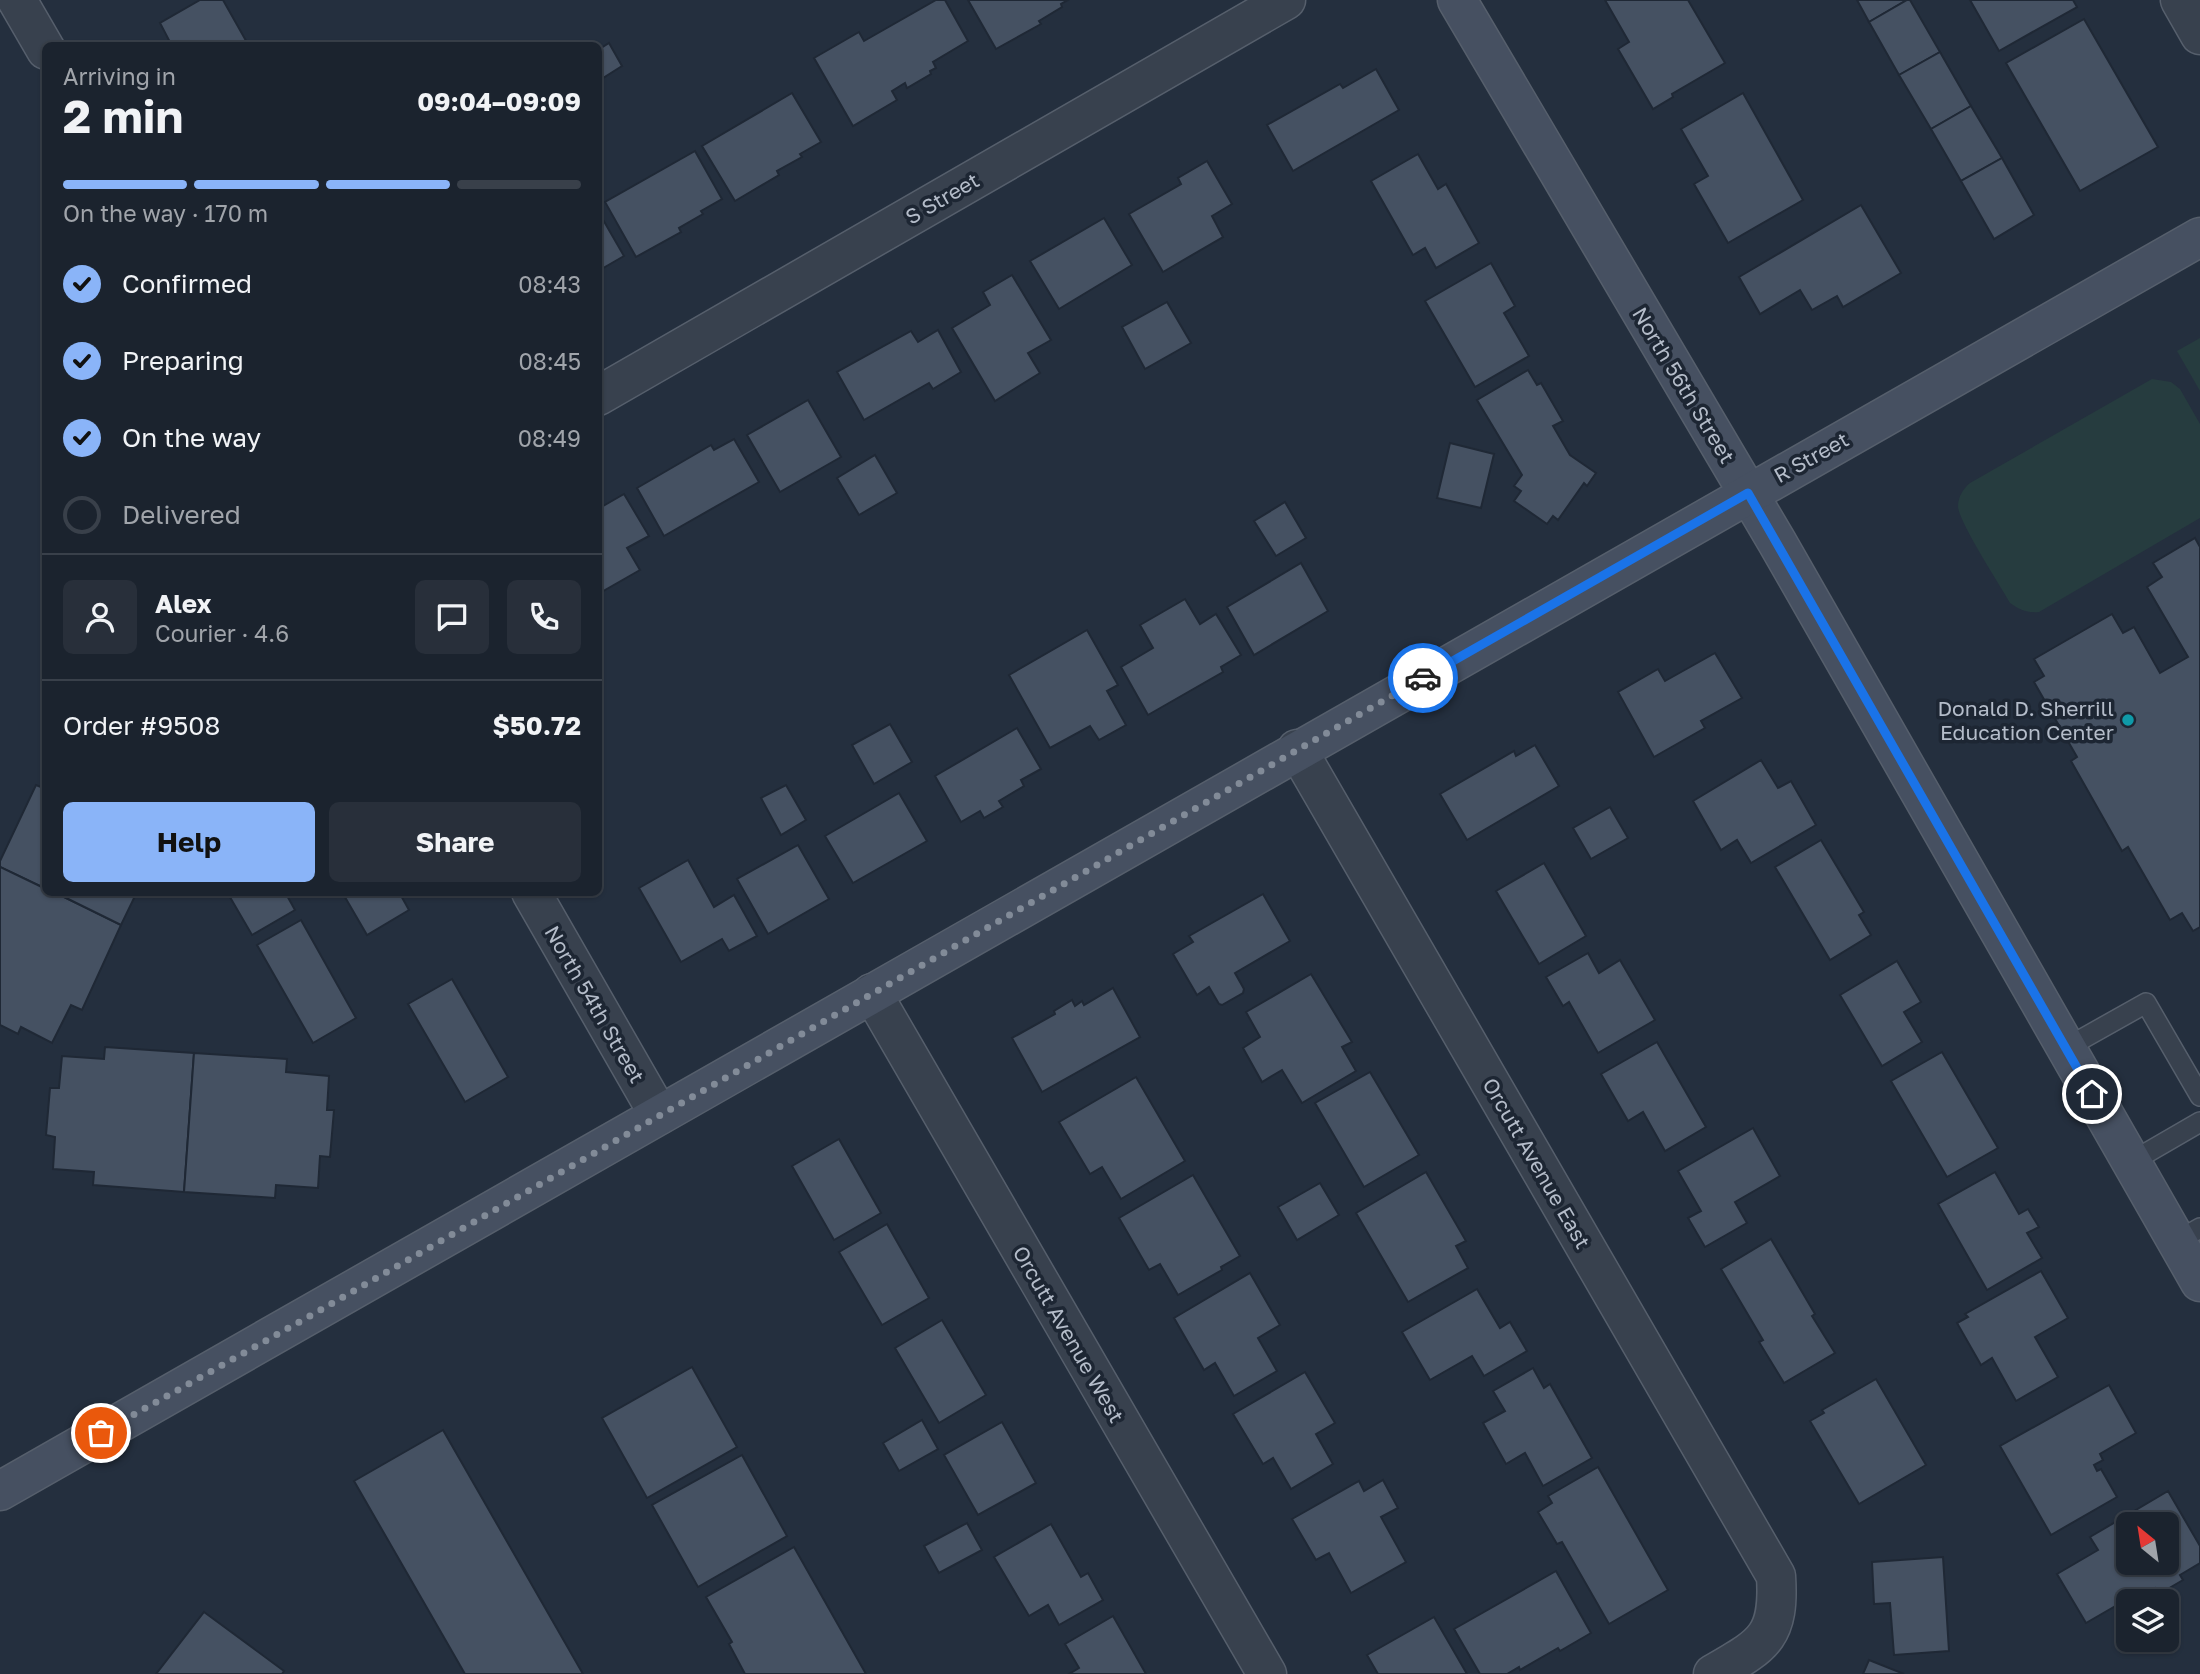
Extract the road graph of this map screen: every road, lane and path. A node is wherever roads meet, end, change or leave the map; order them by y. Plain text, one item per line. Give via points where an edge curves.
1 (17, 0) edge
2 (1286, 0) edge
3 (1457, 0) edge
4 (2180, 0) edge
5 (2200, 35) edge
6 (42, 43) edge
7 (2200, 237) edge
8 (602, 394) edge
9 (1748, 493) junction
10 (1297, 749) junction
11 (533, 896) edge
12 (872, 993) junction
13 (2066, 1048) junction
14 (2200, 1096) edge
15 (659, 1115) junction
16 (2200, 1122) edge
17 (2131, 1162) junction
18 (2188, 1235) edge
19 (2200, 1282) edge
20 (0, 1491) edge
21 (1267, 1674) edge
22 (1713, 1674) edge

1 - 6 street
2 - 8 street, S Street
3 - 9 main road, North 56th Street
4 - 5 street
7 - 9 main road, R Street
9 - 10 main road, R Street
9 - 13 main road, North 56th Street
10 - 12 main road, R Street
10 - 22 street, Orcutt Avenue East via 1776,1576 1778,1607 1770,1631 1752,1651
11 - 15 street, North 54th Street
12 - 15 main road, R Street
12 - 21 street, Orcutt Avenue West
13 - 14 lane via 2146,1003
13 - 17 main road, North 56th Street
15 - 20 main road, R Street
16 - 17 lane
17 - 18 main road, North 56th Street
18 - 19 main road, North 56th Street

